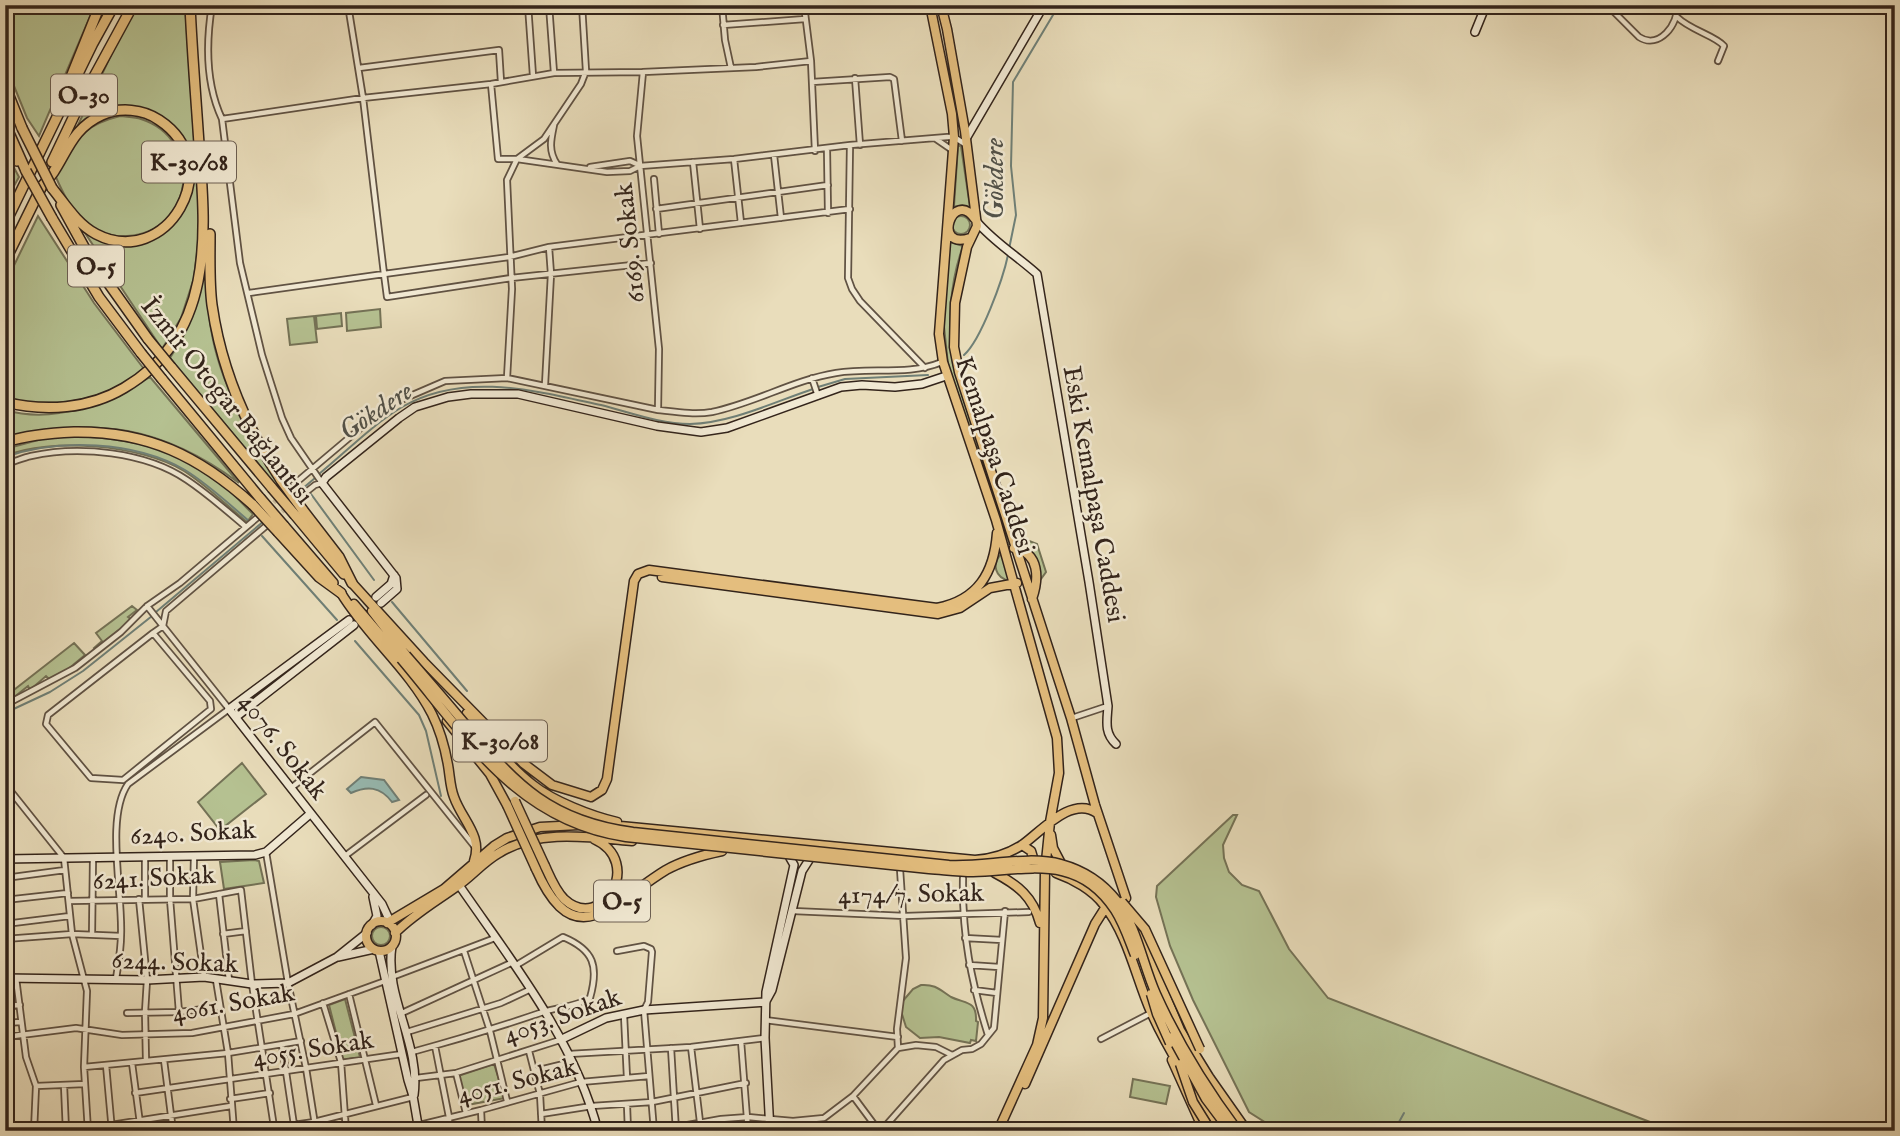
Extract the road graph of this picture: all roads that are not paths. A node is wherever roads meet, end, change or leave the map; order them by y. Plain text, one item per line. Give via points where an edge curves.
1 (100, 5) edge
2 (114, 5) edge
3 (133, 5) edge
4 (190, 5) edge
5 (212, 5) edge
6 (348, 5) edge
7 (528, 5) edge
8 (549, 5) edge
9 (582, 5) edge
10 (722, 5) edge
11 (804, 5) edge
12 (930, 5) edge
13 (941, 5) edge
14 (1044, 5) edge
15 (1486, 5) edge
16 (1607, 5) edge
17 (1677, 5) edge
18 (1676, 17) junction
19 (805, 19) junction
20 (723, 25) junction
21 (1475, 32) dead end
22 (811, 61) junction
23 (1718, 61) dead end
24 (359, 68) junction
25 (731, 68) junction
26 (586, 71) junction
27 (643, 72) junction
28 (554, 73) junction
29 (533, 76) junction
30 (855, 78) junction
31 (501, 82) junction
32 (812, 82) junction
33 (491, 83) junction
34 (5, 86) edge
35 (363, 98) junction
36 (984, 105) junction
37 (952, 118) junction
38 (222, 119) junction
39 (555, 120) junction
40 (962, 121) junction
41 (5, 124) edge
42 (199, 135) junction
43 (954, 136) junction
44 (936, 138) junction
45 (47, 139) junction
46 (902, 141) junction
47 (5, 142) edge
48 (850, 145) junction
49 (860, 145) junction
50 (966, 145) junction
51 (827, 149) junction
52 (815, 150) junction
53 (954, 152) junction
54 (774, 155) junction
55 (517, 159) junction
56 (734, 159) junction
57 (694, 163) junction
58 (35, 164) junction
59 (557, 164) junction
60 (640, 166) junction
61 (586, 168) junction
62 (26, 171) junction
63 (654, 179) dead end
64 (828, 185) junction
65 (41, 187) junction
66 (52, 188) junction
67 (778, 192) junction
68 (738, 197) junction
69 (697, 203) junction
70 (656, 209) junction
71 (850, 209) junction
72 (5, 210) edge
73 (828, 213) junction
74 (781, 218) junction
75 (976, 222) junction
76 (741, 223) junction
77 (5, 224) edge
78 (948, 225) junction
79 (700, 229) junction
80 (659, 234) junction
81 (988, 235) junction
82 (649, 236) junction
83 (970, 238) junction
84 (549, 247) junction
85 (509, 257) junction
86 (5, 261) edge
87 (651, 263) junction
88 (384, 274) junction
89 (551, 274) junction
90 (511, 278) junction
91 (249, 293) junction
92 (943, 362) junction
93 (925, 369) junction
94 (946, 376) junction
95 (507, 378) junction
96 (812, 378) junction
97 (545, 385) junction
98 (818, 397) junction
99 (5, 402) edge
100 (658, 410) junction
101 (5, 442) edge
102 (5, 464) edge
103 (311, 469) junction
104 (322, 483) junction
105 (292, 486) tunnel mouth
106 (300, 497) tunnel mouth
107 (257, 501) junction
108 (299, 512) junction
109 (258, 517) dead end
110 (996, 520) junction
111 (266, 526) dead end
112 (246, 527) junction
113 (1005, 549) junction
114 (1016, 549) junction
115 (993, 563) junction
116 (638, 574) junction
117 (1025, 577) junction
118 (352, 583) junction
119 (1011, 584) junction
120 (341, 593) joint
121 (1032, 599) junction
122 (379, 600) tunnel mouth
123 (147, 606) junction
124 (163, 626) junction
125 (153, 633) junction
126 (401, 659) junction
127 (424, 662) junction
128 (5, 705) edge
129 (1108, 706) junction
130 (229, 709) junction
131 (236, 717) junction
132 (1071, 718) junction
133 (1116, 744) dead end
134 (501, 753) junction
135 (5, 784) edge
136 (291, 788) junction
137 (426, 795) dead end
138 (511, 803) junction
139 (1097, 813) junction
140 (310, 814) junction
141 (1050, 822) junction
142 (640, 827) junction
143 (588, 837) junction
144 (1022, 845) junction
145 (477, 851) junction
146 (723, 851) junction
147 (266, 852) junction
148 (170, 855) junction
149 (194, 855) junction
150 (118, 856) junction
151 (145, 856) junction
152 (93, 857) junction
153 (344, 857) junction
154 (64, 858) junction
155 (790, 858) junction
156 (5, 859) edge
157 (809, 860) junction
158 (471, 867) junction
159 (541, 867) junction
160 (900, 869) junction
161 (65, 870) junction
162 (1022, 871) junction
163 (1045, 871) junction
164 (995, 873) junction
165 (5, 878) edge
166 (963, 878) dead end
167 (458, 883) junction
168 (1078, 883) junction
169 (1107, 889) junction
170 (68, 893) junction
171 (372, 893) junction
172 (219, 894) junction
173 (1122, 895) dead end
174 (142, 899) junction
175 (170, 899) junction
176 (193, 899) junction
177 (5, 900) edge
178 (93, 900) junction
179 (120, 900) junction
180 (69, 901) junction
181 (382, 904) junction
182 (1105, 904) junction
183 (793, 911) junction
184 (1004, 911) junction
185 (1029, 912) dead end
186 (963, 913) junction
187 (403, 915) junction
188 (70, 916) junction
189 (905, 916) junction
190 (387, 923) junction
191 (5, 924) edge
192 (1117, 925) junction
193 (370, 929) junction
194 (1093, 929) junction
195 (1138, 930) dead end
196 (246, 931) junction
197 (1043, 931) junction
198 (396, 933) junction
199 (72, 934) junction
200 (92, 934) junction
201 (223, 934) junction
202 (121, 936) junction
203 (495, 938) junction
204 (965, 938) junction
205 (5, 939) edge
206 (1002, 940) junction
207 (392, 946) junction
208 (377, 950) junction
209 (464, 951) junction
210 (617, 951) dead end
211 (337, 957) junction
212 (513, 965) junction
213 (969, 965) junction
214 (5, 967) edge
215 (999, 967) junction
216 (11, 977) edge
217 (204, 977) junction
218 (85, 979) junction
219 (116, 979) junction
220 (177, 979) junction
221 (216, 979) junction
222 (388, 979) junction
223 (147, 980) junction
224 (474, 980) junction
225 (229, 981) junction
226 (288, 983) junction
227 (252, 984) junction
228 (531, 989) junction
229 (974, 990) junction
230 (997, 993) junction
231 (1151, 993) junction
232 (349, 994) junction
233 (1166, 998) junction
234 (766, 1002) junction
235 (323, 1003) junction
236 (20, 1004) junction
237 (5, 1006) edge
238 (220, 1007) junction
239 (483, 1009) junction
240 (1150, 1009) junction
241 (644, 1010) junction
242 (546, 1011) junction
243 (145, 1012) junction
244 (179, 1012) junction
245 (127, 1013) dead end
246 (402, 1013) junction
247 (294, 1014) junction
248 (624, 1014) junction
249 (258, 1020) junction
250 (765, 1020) junction
251 (21, 1022) junction
252 (5, 1023) edge
253 (224, 1028) junction
254 (84, 1029) junction
255 (490, 1031) junction
256 (407, 1032) junction
257 (1161, 1032) junction
258 (146, 1035) junction
259 (989, 1036) junction
260 (5, 1037) edge
261 (23, 1037) junction
262 (898, 1037) junction
263 (765, 1038) junction
264 (1101, 1039) dead end
265 (560, 1040) junction
266 (301, 1041) junction
267 (741, 1041) junction
268 (282, 1045) junction
269 (435, 1046) junction
270 (691, 1047) junction
271 (263, 1048) junction
272 (671, 1048) junction
273 (898, 1048) junction
274 (647, 1049) junction
275 (529, 1051) junction
276 (626, 1051) junction
277 (412, 1052) junction
278 (228, 1054) junction
279 (402, 1054) junction
280 (952, 1055) junction
281 (570, 1058) junction
282 (498, 1059) junction
283 (164, 1060) junction
284 (366, 1060) junction
285 (146, 1062) junction
286 (341, 1062) junction
287 (132, 1063) junction
288 (106, 1065) junction
289 (84, 1066) junction
290 (306, 1068) junction
291 (535, 1071) junction
292 (287, 1072) junction
293 (456, 1073) junction
294 (268, 1075) junction
295 (441, 1075) junction
296 (649, 1076) junction
297 (1209, 1077) junction
298 (416, 1078) junction
299 (627, 1078) junction
300 (230, 1080) junction
301 (581, 1082) junction
302 (746, 1083) junction
303 (85, 1084) junction
304 (64, 1085) junction
305 (36, 1087) junction
306 (167, 1089) junction
307 (135, 1093) junction
308 (270, 1093) junction
309 (698, 1093) junction
310 (540, 1094) junction
311 (413, 1096) junction
312 (853, 1096) junction
313 (673, 1097) junction
314 (230, 1099) junction
315 (507, 1101) junction
316 (652, 1102) junction
317 (1226, 1103) junction
318 (376, 1105) junction
319 (627, 1105) junction
320 (231, 1106) junction
321 (592, 1106) junction
322 (481, 1110) junction
323 (1210, 1112) junction
324 (344, 1113) junction
325 (466, 1113) junction
326 (541, 1114) junction
327 (170, 1115) junction
328 (449, 1117) junction
329 (748, 1117) junction
330 (721, 1119) junction
331 (139, 1120) junction
332 (815, 1120) junction
333 (770, 1121) junction
334 (793, 1121) junction
335 (314, 1122) junction
336 (699, 1122) junction
337 (294, 1125) junction
338 (274, 1127) junction
339 (87, 1128) edge
340 (111, 1128) edge
341 (419, 1128) edge
342 (676, 1128) edge
343 (34, 1131) edge
344 (66, 1131) edge
345 (141, 1131) edge
346 (173, 1131) edge
347 (234, 1131) edge
348 (251, 1131) edge
349 (316, 1131) edge
350 (346, 1131) edge
351 (395, 1131) edge
352 (449, 1131) edge
353 (482, 1131) edge
354 (542, 1131) edge
355 (598, 1131) edge
356 (628, 1131) edge
357 (654, 1131) edge
358 (697, 1131) edge
359 (721, 1131) edge
360 (748, 1131) edge
361 (771, 1131) edge
362 (794, 1131) edge
363 (815, 1131) edge
364 (880, 1131) edge
365 (998, 1131) edge
366 (1004, 1131) edge
367 (1204, 1131) edge
368 (1211, 1131) edge
369 (1223, 1131) edge
370 (1230, 1131) edge
371 (1238, 1131) edge
372 (1247, 1131) edge

1 - 45 highway
2 - 45 highway, O-30
3 - 65 highway, O-30
4 - 42 highway, K-30/08
5 - 38 street via 209,68
6 - 24 street
7 - 29 street
8 - 28 street
9 - 26 street
10 - 20 street
11 - 19 street
12 - 37 main road, Kemalpaşa Caddesi
13 - 40 main road
14 - 36 main road
15 - 21 main road
16 - 18 street via 1645,40 1662,38
17 - 18 street
18 - 23 street via 1720,41 1724,46
19 - 20 street
19 - 22 street
20 - 25 street
22 - 25 street
22 - 32 street
24 - 31 street via 499,50
24 - 35 street
25 - 27 street
26 - 27 street
26 - 28 street
26 - 39 street
27 - 60 street, 6169. Sokak via 637,136
28 - 29 street
29 - 31 street
30 - 32 street
30 - 46 street via 894,79
30 - 49 street
31 - 33 street
32 - 52 street
33 - 35 street
33 - 55 street via 498,159
34 - 66 highway, İzmir Otogar Bağlantısı / O-5, bridge
35 - 38 street
35 - 88 street
36 - 40 main road
36 - 50 main road via 968,132
37 - 40 main road
37 - 43 main road, Kemalpaşa Caddesi
37 - 44 street via 946,133
38 - 91 street via 240,263
39 - 55 street via 544,139
39 - 59 street via 550,144
40 - 50 main road
41 - 62 highway, O-5
42 - 99 highway, K-30/08 via 204,208 201,268 185,323 168,351 142,377 92,401 45,408
42 - 108 highway, K-30/08, bridge via 209,215 212,303 223,360 257,443
43 - 44 street
43 - 50 street
43 - 53 main road, Kemalpaşa Caddesi
44 - 46 street
44 - 53 street
45 - 58 highway, O-30
46 - 49 street
47 - 62 highway
48 - 49 street
48 - 51 street
48 - 71 street
50 - 75 main road
51 - 52 street
51 - 64 street
52 - 54 street
53 - 78 main road, Kemalpaşa Caddesi
54 - 56 street
54 - 67 street
55 - 59 street
55 - 85 street via 507,180
56 - 57 street
56 - 68 street
57 - 60 street
57 - 69 street
58 - 72 highway
58 - 77 highway, O-30
59 - 61 street
60 - 61 street via 607,172
60 - 61 street via 630,161
60 - 82 street, 6169. Sokak
62 - 107 highway, İzmir Otogar Bağlantısı / O-5, bridge via 99,297
63 - 70 street, 6169. Sokak
64 - 67 street, 6169. Sokak
64 - 73 street
65 - 66 highway, K-30/08 via 81,128 113,112 143,112 161,121 180,140 190,164 190,183 177,213 154,233 135,240 108,239 88,229
65 - 86 highway, O-30
66 - 108 highway, İzmir Otogar Bağlantısı / O-5, bridge via 89,256 148,339 272,488
67 - 68 street, 6169. Sokak
67 - 74 street
68 - 69 street, 6169. Sokak
68 - 76 street
69 - 70 street, 6169. Sokak
69 - 79 street
70 - 80 street, 6169. Sokak
71 - 73 street
71 - 93 street via 848,270 852,289
73 - 74 street
74 - 76 street
75 - 78 main road via 963,211 951,216
75 - 81 main road, Eski Kemalpaşa Caddesi
75 - 83 main road
76 - 79 street
78 - 83 main road via 957,239
78 - 92 main road, Kemalpaşa Caddesi via 939,334
79 - 80 street
80 - 82 street
81 - 83 main road
81 - 129 main road, Eski Kemalpaşa Caddesi via 1037,274
82 - 84 street
82 - 87 street, 6169. Sokak
83 - 114 main road, Kemalpaşa Caddesi via 955,303 954,347 962,386
84 - 85 street
84 - 89 street
85 - 88 street
85 - 90 street
87 - 89 street
87 - 100 street, 6169. Sokak via 659,349
88 - 90 street via 387,297
88 - 91 street
89 - 90 street
89 - 97 street
90 - 95 street
91 - 103 street via 273,395 291,438
92 - 93 street
92 - 94 main road, Kemalpaşa Caddesi
93 - 96 street via 838,372
94 - 98 main road via 895,387 841,387
94 - 110 main road, Kemalpaşa Caddesi
95 - 97 street
95 - 103 street via 445,381 394,402
96 - 98 street
96 - 100 street via 710,412
97 - 100 street
98 - 104 main road via 727,428 701,432 518,394 448,397 415,407
101 - 107 highway via 42,433 128,436 184,454
102 - 112 street via 69,451 141,460 188,480
103 - 104 street
103 - 105 street
104 - 106 street
104 - 122 main road via 394,575 398,587
107 - 120 highway, İzmir Otogar Bağlantısı / O-5, bridge
108 - 118 highway, İzmir Otogar Bağlantısı / O-5
109 - 112 street
110 - 113 main road, Kemalpaşa Caddesi
110 - 115 main road
111 - 124 street via 166,611
112 - 123 street
113 - 114 main road
113 - 115 main road
113 - 119 main road, Kemalpaşa Caddesi
114 - 117 main road, Kemalpaşa Caddesi
114 - 121 main road via 1034,561 1037,580
115 - 116 main road via 970,594 933,608 649,570
115 - 119 main road via 997,578
116 - 119 main road via 938,614 960,608 986,590
116 - 127 main road, K-30/08 via 607,779 602,790 591,797 556,787 533,772
117 - 119 main road
117 - 121 main road, Kemalpaşa Caddesi
118 - 126 main road
118 - 127 main road, K-30/08
119 - 141 main road via 1024,615 1057,738 1059,773
120 - 126 main road, İzmir Otogar Bağlantısı
121 - 132 main road, Kemalpaşa Caddesi
123 - 124 street
123 - 128 street via 75,668
124 - 125 street
124 - 130 street, 4076. Sokak
125 - 125 street via 46,719 91,778 123,780 211,709 211,701
126 - 138 main road, O-5
126 - 145 main road, K-30/08 via 433,716 453,795 475,836
126 - 169 main road, bridge via 514,780 545,803 586,822 633,832 949,865 1057,863 1088,875
126 - 231 main road, bridge via 505,780 564,820 626,837 861,862 972,872 1043,867 1070,873 1099,891 1117,913
127 - 134 main road
129 - 132 street
129 - 133 main road, Eski Kemalpaşa Caddesi via 1106,726
130 - 131 main road, 4076. Sokak
130 - 131 main road via 351,622
130 - 150 street via 128,784 121,794 117,818
131 - 136 main road, 4076. Sokak
132 - 139 main road, Kemalpaşa Caddesi
134 - 138 main road
134 - 142 main road via 536,787 567,803
135 - 154 street
136 - 140 main road, 4076. Sokak
136 - 145 street via 375,723
137 - 153 street
138 - 159 main road, O-5, bridge
139 - 141 main road via 1078,810
139 - 173 main road, Kemalpaşa Caddesi
140 - 147 main road, 6240. Sokak
140 - 153 main road, 4076. Sokak
141 - 144 main road
141 - 163 main road
141 - 168 main road via 1056,854
142 - 144 main road via 967,860 988,859
142 - 158 main road via 534,828 498,844
143 - 146 main road
143 - 159 main road, O-5 via 607,846 617,865 615,886 605,901 586,908 569,902
143 - 167 main road via 546,839 510,848
144 - 162 main road via 1031,851 1034,861
145 - 158 main road
146 - 155 main road
146 - 159 main road, O-5 via 679,864 607,912 587,917 569,914 556,904
147 - 149 main road, 6240. Sokak
147 - 226 street
148 - 149 main road, 6240. Sokak
148 - 151 main road, 6240. Sokak
148 - 175 street
149 - 176 street
150 - 151 main road, 6240. Sokak
150 - 152 main road, 6240. Sokak
150 - 179 street
151 - 174 street
152 - 154 main road, 6240. Sokak
152 - 178 street
153 - 171 main road, 4076. Sokak
154 - 156 main road, 6240. Sokak
154 - 161 street
155 - 157 main road
155 - 234 main road via 794,866
157 - 160 main road
157 - 183 main road
158 - 167 main road
160 - 164 main road
160 - 189 street
161 - 165 street
161 - 170 street
162 - 163 main road
162 - 164 main road
163 - 168 main road
163 - 197 main road
164 - 197 main road via 1028,896
166 - 186 street
167 - 187 main road
167 - 198 main road
167 - 203 main road
168 - 182 main road
169 - 297 main road, bridge via 1145,929
169 - 371 main road, bridge via 1127,919 1178,1037
170 - 177 street
170 - 180 street
171 - 181 main road, 4076. Sokak
171 - 193 main road via 376,916
172 - 176 street, 6241. Sokak
172 - 196 street, 6241. Sokak via 241,890
172 - 201 street
174 - 175 street, 6241. Sokak
174 - 179 street, 6241. Sokak
174 - 223 street
175 - 176 street, 6241. Sokak
175 - 220 street
176 - 217 street
178 - 179 street, 6241. Sokak
178 - 180 street, 6241. Sokak
178 - 200 street
179 - 202 street
180 - 188 street
181 - 187 main road via 393,914
181 - 190 main road, 4076. Sokak
182 - 192 main road
182 - 194 main road
183 - 189 street, 4174/7. Sokak
183 - 234 main road
184 - 185 street, 4174/7. Sokak
184 - 186 street, 4174/7. Sokak
184 - 206 street
186 - 189 street, 4174/7. Sokak
186 - 204 street
187 - 190 main road
188 - 191 street
188 - 199 street
189 - 262 street
190 - 193 main road via 379,922
190 - 198 main road
192 - 194 main road via 1105,922
192 - 240 main road
193 - 208 main road via 368,942
193 - 211 main road, 6244. Sokak
194 - 366 main road
195 - 233 main road
196 - 201 street
196 - 227 street
197 - 365 main road via 1041,1031
198 - 207 main road
199 - 200 street
199 - 205 street
199 - 218 street
200 - 202 street
201 - 225 street
202 - 219 street
203 - 209 street, 4061. Sokak
203 - 212 main road
204 - 206 street
204 - 213 street
206 - 215 street
207 - 208 main road
207 - 222 main road
208 - 211 main road, 6244. Sokak
208 - 222 main road
209 - 222 street, 4061. Sokak
209 - 224 street
210 - 241 street via 651,949
211 - 226 main road, 6244. Sokak
212 - 224 street
212 - 228 main road
212 - 242 street via 563,937 587,952 594,974 590,998
213 - 215 street
213 - 229 street
214 - 216 street
215 - 230 street
216 - 218 main road, 6244. Sokak
216 - 236 street
217 - 220 main road, 6244. Sokak
217 - 221 main road, 6244. Sokak
218 - 219 main road, 6244. Sokak
218 - 254 street
219 - 223 main road, 6244. Sokak
220 - 223 main road, 6244. Sokak
220 - 244 street
221 - 225 main road, 6244. Sokak
221 - 238 street
222 - 232 street, 4061. Sokak
222 - 246 main road
222 - 279 main road
223 - 243 street
224 - 239 street
224 - 246 street
225 - 227 main road, 6244. Sokak
226 - 227 main road, 6244. Sokak
226 - 247 street
227 - 249 street
228 - 239 street
228 - 242 main road
229 - 230 street
229 - 259 street
230 - 259 street
231 - 368 main road, bridge via 1193,1102
231 - 370 main road, bridge via 1184,1062
232 - 235 street, 4061. Sokak
232 - 284 street
233 - 240 main road via 1156,993 1149,998
233 - 297 main road
234 - 241 main road, 4053. Sokak
234 - 250 main road
235 - 247 street, 4061. Sokak
235 - 286 street
236 - 237 street
236 - 251 street
238 - 244 street
238 - 253 street
239 - 255 street
239 - 256 street
240 - 257 main road
240 - 264 street
241 - 248 main road, 4053. Sokak
241 - 274 street
242 - 255 street, 4055. Sokak
242 - 265 main road
243 - 244 street
243 - 245 street
243 - 258 street
246 - 256 main road
247 - 249 street, 4061. Sokak
247 - 266 street
248 - 265 main road, 4053. Sokak
248 - 276 street
249 - 253 street, 4061. Sokak
249 - 271 street
250 - 262 street
250 - 263 main road
251 - 252 street
251 - 261 street
253 - 258 street, 4061. Sokak
253 - 278 street
254 - 258 street, 4061. Sokak
254 - 261 street, 4061. Sokak
254 - 289 street
255 - 269 street, 4055. Sokak
255 - 282 street
256 - 277 main road
257 - 323 main road
257 - 367 main road
258 - 285 street
259 - 280 street via 972,1049
260 - 261 street, 4061. Sokak
261 - 305 street
262 - 273 street
263 - 267 street
263 - 333 main road
265 - 275 street, 4053. Sokak
265 - 281 main road
266 - 268 street
266 - 290 street
267 - 270 street
267 - 302 street
268 - 271 street
268 - 292 street
269 - 277 street, 4055. Sokak
269 - 295 street
270 - 272 street
270 - 309 street
271 - 278 street
271 - 294 street
272 - 274 street
272 - 313 street
273 - 280 street via 936,1047
273 - 312 street
274 - 276 street
274 - 296 street
275 - 282 street, 4053. Sokak
275 - 291 street
276 - 281 street
276 - 299 street
277 - 298 main road
278 - 283 street
278 - 300 street
279 - 284 street, 4055. Sokak
279 - 311 main road
280 - 364 street
281 - 291 street
281 - 301 main road
282 - 293 street, 4053. Sokak
282 - 315 street
283 - 285 street
283 - 306 street
284 - 286 street, 4055. Sokak
284 - 318 street
285 - 287 street
286 - 290 street, 4055. Sokak
286 - 324 street
287 - 288 street
287 - 307 street
288 - 289 street
288 - 340 street
289 - 303 street
290 - 292 street, 4055. Sokak
290 - 335 street
291 - 310 street
292 - 294 street, 4055. Sokak
292 - 337 street
293 - 295 street, 4053. Sokak
293 - 325 street
294 - 300 street, 4055. Sokak
294 - 308 street
295 - 298 street, 4053. Sokak
295 - 328 street
296 - 299 street, 4051. Sokak
296 - 316 street
297 - 317 main road
298 - 311 main road
299 - 301 street, 4051. Sokak
300 - 306 street, 4055. Sokak
300 - 314 street
301 - 310 street, 4051. Sokak
301 - 321 main road
302 - 309 street
302 - 329 street
303 - 304 street
303 - 339 street
304 - 305 street
304 - 344 street
305 - 343 street
306 - 307 street, 4055. Sokak
306 - 327 street
307 - 331 street
308 - 314 street
308 - 338 street
309 - 313 street
309 - 336 street
310 - 315 street, 4051. Sokak
310 - 326 street
311 - 318 street
311 - 341 main road
312 - 332 street
312 - 364 street
313 - 316 street
313 - 342 street
314 - 320 street
315 - 322 street, 4051. Sokak
316 - 319 street
316 - 357 street
317 - 323 main road via 1220,1116
317 - 372 main road
318 - 324 street
319 - 321 street
319 - 356 street
320 - 327 street
320 - 347 street
321 - 326 street
321 - 355 main road
322 - 325 street, 4051. Sokak
322 - 353 street
323 - 369 main road
324 - 335 street
324 - 350 street
325 - 328 street, 4051. Sokak
326 - 354 street
327 - 331 street
327 - 346 street
328 - 341 street, 4051. Sokak
328 - 352 street
329 - 330 street
329 - 333 street
329 - 360 street
330 - 336 street
330 - 359 street
331 - 340 street
331 - 345 street
332 - 334 street
332 - 363 street
333 - 334 street
333 - 361 main road
334 - 362 street
335 - 337 street
335 - 349 street
336 - 342 street
336 - 358 street
337 - 338 street
338 - 348 street
339 - 340 street
341 - 351 street, 4051. Sokak
342 - 357 street

